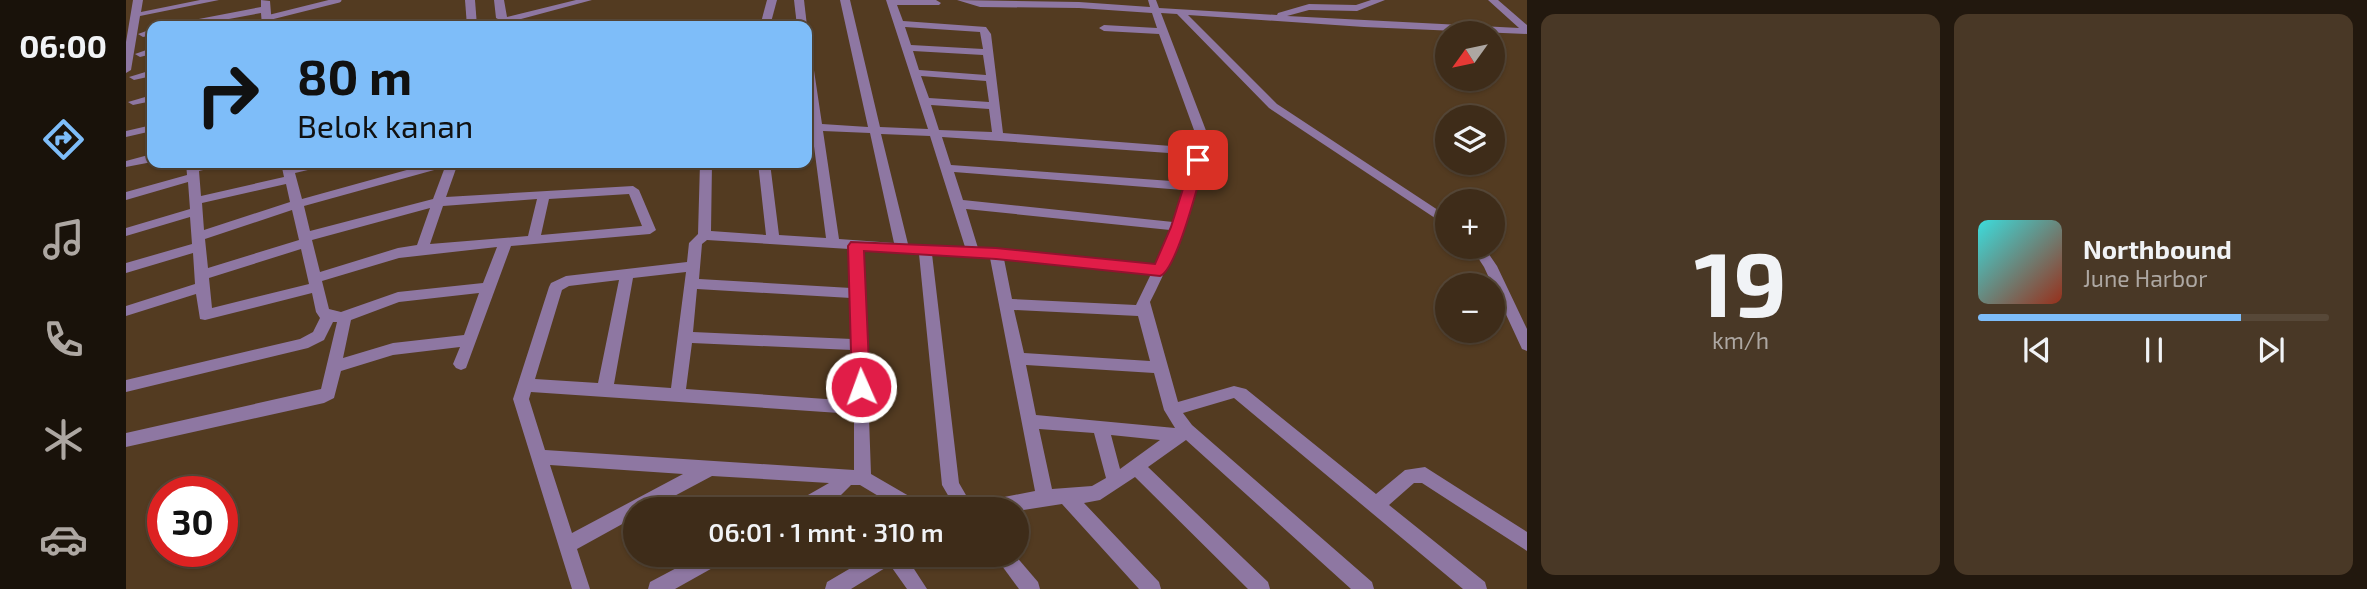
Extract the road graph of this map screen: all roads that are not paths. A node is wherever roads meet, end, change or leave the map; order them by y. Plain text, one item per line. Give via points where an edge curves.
1 (138, 0) edge
2 (214, 0) edge
3 (338, 0) edge
4 (470, 0) edge
5 (499, 0) edge
6 (587, 0) edge
7 (772, 0) edge
8 (799, 0) edge
9 (845, 0) edge
10 (962, 0) edge
11 (1380, 0) edge
12 (1493, 0) edge
13 (891, 1) edge
14 (194, 2) edge
15 (935, 2) edge
16 (1079, 2) edge
17 (1152, 4) edge
18 (546, 5) edge
19 (1178, 10) junction
20 (266, 13) edge
21 (134, 14) edge
22 (1273, 18) junction
23 (193, 21) edge
24 (217, 21) edge
25 (472, 21) edge
26 (766, 21) edge
27 (801, 21) edge
28 (898, 24) junction
29 (936, 25) junction
30 (1104, 28) dead end
31 (1163, 30) junction
32 (1527, 31) edge
33 (906, 48) junction
34 (147, 52) edge
35 (988, 52) junction
36 (140, 54) dead end
37 (915, 72) junction
38 (130, 74) edge
39 (991, 78) junction
40 (147, 99) edge
41 (924, 101) junction
42 (134, 102) dead end
43 (994, 106) junction
44 (812, 127) edge
45 (147, 129) edge
46 (876, 130) junction
47 (934, 133) junction
48 (128, 134) dead end
49 (998, 136) junction
50 (1204, 141) dead end
51 (147, 159) edge
52 (128, 164) dead end
53 (427, 168) edge
54 (450, 168) edge
55 (706, 168) edge
56 (765, 168) edge
57 (946, 168) junction
58 (192, 170) edge
59 (289, 171) edge
60 (1188, 186) junction
61 (544, 195) junction
62 (126, 197) edge
63 (438, 202) junction
64 (297, 204) junction
65 (958, 204) junction
66 (196, 206) junction
67 (1435, 214) edge
68 (1178, 227) junction
69 (126, 232) edge
70 (704, 235) junction
71 (534, 238) junction
72 (305, 240) junction
73 (773, 240) junction
74 (198, 241) junction
75 (506, 241) junction
76 (833, 244) junction
77 (856, 246) junction
78 (902, 248) junction
79 (422, 249) junction
80 (925, 250) junction
81 (973, 252) junction
82 (996, 254) junction
83 (1486, 259) edge
84 (694, 266) junction
85 (126, 268) edge
86 (1160, 270) junction
87 (627, 274) junction
88 (202, 281) junction
89 (316, 283) junction
90 (692, 284) junction
91 (488, 287) junction
92 (858, 293) junction
93 (1006, 304) junction
94 (126, 311) edge
95 (1144, 312) junction
96 (335, 316) junction
97 (685, 337) junction
98 (469, 340) junction
99 (859, 345) junction
100 (1527, 345) edge
101 (1017, 359) junction
102 (461, 364) dead end
103 (1158, 366) junction
104 (333, 367) junction
105 (525, 385) junction
106 (126, 386) edge
107 (605, 390) junction
108 (678, 395) junction
109 (862, 408) junction
110 (1172, 410) junction
111 (1030, 421) junction
112 (1101, 427) junction
113 (1183, 433) junction
114 (126, 440) edge
115 (126, 448) edge
116 (539, 457) junction
117 (1136, 467) junction
118 (710, 468) junction
119 (855, 477) junction
120 (1115, 482) junction
121 (1066, 496) junction
122 (822, 497) edge
123 (892, 497) edge
124 (958, 497) edge
125 (1045, 497) junction
126 (1029, 500) edge
127 (1376, 505) junction
128 (1527, 542) edge
129 (567, 545) junction
130 (696, 567) edge
131 (872, 567) edge
132 (901, 567) edge
133 (1013, 567) edge
134 (581, 589) edge
135 (657, 589) edge
136 (834, 589) edge
137 (918, 589) edge
138 (1031, 589) edge
139 (1152, 589) edge
140 (1261, 589) edge
141 (1365, 589) edge
142 (1478, 589) edge

1 - 21 street
2 - 14 street
3 - 20 lane
4 - 25 street
5 - 18 street via 502,20
6 - 18 street
7 - 26 street
8 - 27 street
9 - 46 street
10 - 16 street via 981,4
11 - 22 street via 1357,8 1309,7
12 - 32 street
13 - 15 street
13 - 28 street
14 - 21 street
14 - 23 street
15 - 29 street
16 - 17 street
17 - 19 street
17 - 31 street
19 - 22 street
19 - 67 street via 1273,106
20 - 24 street
21 - 38 street
22 - 32 street
28 - 29 street
28 - 33 street
29 - 35 street via 983,29
30 - 31 street
31 - 50 street
33 - 35 street
33 - 37 street
34 - 36 street
35 - 39 street
37 - 39 street
37 - 41 street
39 - 43 street
40 - 42 street
41 - 43 street
41 - 47 street
43 - 49 street
44 - 46 street
44 - 76 street
45 - 48 street
46 - 47 street
46 - 78 street
47 - 49 street
47 - 57 street
49 - 60 street via 1191,153 1198,160
51 - 52 street
53 - 64 street
54 - 63 street
55 - 70 street
56 - 73 street
57 - 60 street
57 - 65 street
58 - 62 street
58 - 66 street
59 - 64 street
59 - 66 street via 262,188 238,190
60 - 68 street
61 - 63 street
61 - 71 street
61 - 71 street via 633,190 650,230
63 - 72 street
63 - 79 street
64 - 72 street
64 - 74 street
65 - 68 street
65 - 81 street
66 - 69 street
66 - 74 street
68 - 86 street
70 - 73 street
70 - 84 street via 696,243
71 - 75 street
72 - 88 street
72 - 89 street
73 - 76 street
74 - 85 street
74 - 88 street
75 - 79 street
75 - 91 street
76 - 77 street
77 - 78 street
77 - 92 street
78 - 80 street
79 - 89 street via 398,253
80 - 81 street
80 - 124 street via 951,485
81 - 82 street
82 - 86 street
82 - 93 street
83 - 100 street
84 - 87 street
84 - 90 street
86 - 95 street via 1143,302
87 - 105 street via 566,281 556,288
87 - 107 street
88 - 89 street via 207,317
88 - 94 street
89 - 96 street via 323,312
90 - 92 street
90 - 97 street
91 - 96 street via 398,297
91 - 98 street
92 - 99 street
93 - 95 street
93 - 101 street
95 - 103 street
96 - 104 street
96 - 106 street via 319,336 303,344
97 - 99 street
97 - 108 street
98 - 102 street
98 - 104 street via 393,349
99 - 109 street
101 - 103 street
101 - 111 street
103 - 110 street
104 - 114 street via 328,393 318,398
105 - 107 street
105 - 116 street via 521,399
107 - 108 street
108 - 109 street
109 - 119 street
110 - 113 street
110 - 127 street via 1240,394
111 - 112 street
111 - 125 street
112 - 113 street
112 - 120 street
113 - 117 street
113 - 141 street
114 - 115 street
116 - 118 street
116 - 129 street
117 - 120 street
117 - 140 street
118 - 119 street
118 - 129 street
119 - 122 street
119 - 123 street
120 - 121 street via 1094,494
121 - 125 street
121 - 139 street
125 - 126 street
127 - 128 street via 1411,475 1425,475
127 - 142 street
129 - 134 street
130 - 135 street
131 - 136 street
132 - 137 street
133 - 138 street

